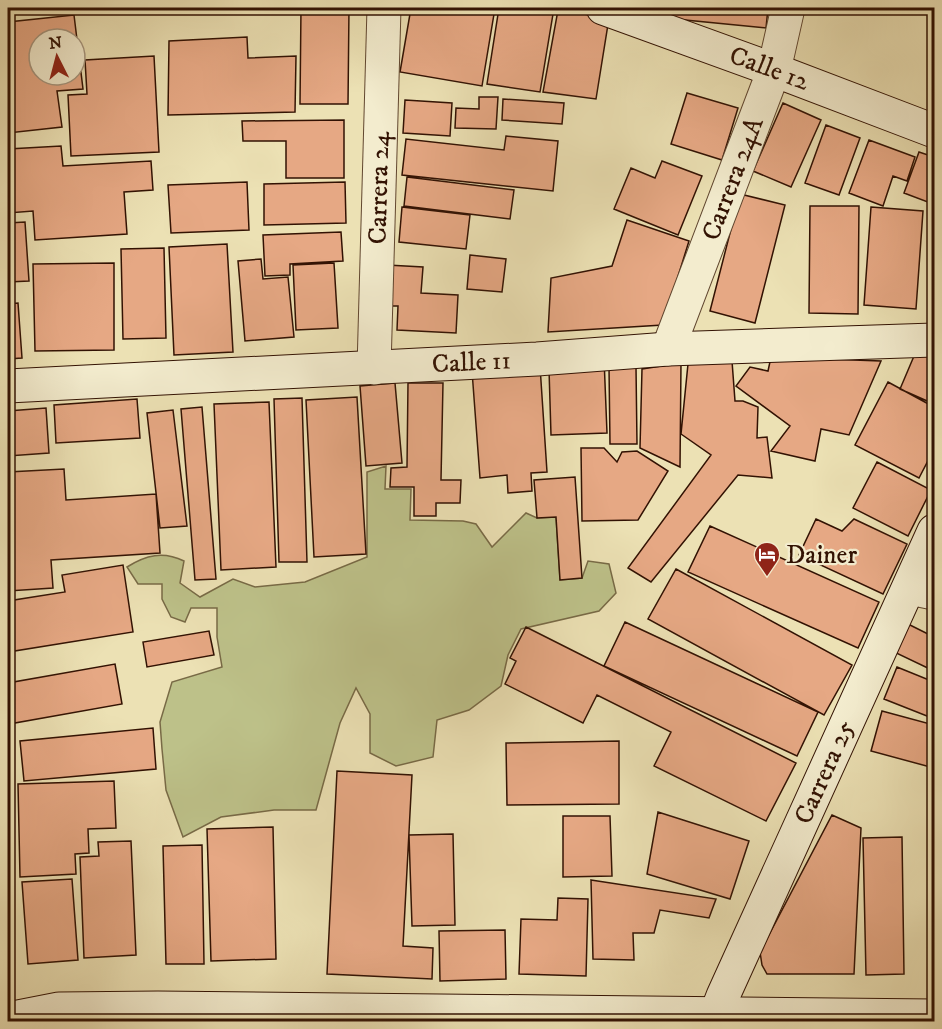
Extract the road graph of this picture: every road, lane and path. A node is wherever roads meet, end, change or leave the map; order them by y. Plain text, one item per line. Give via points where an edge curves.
1 (384, 8) edge
2 (603, 8) edge
3 (788, 8) edge
4 (774, 70) junction
5 (934, 131) edge
6 (934, 340) edge
7 (668, 350) junction
8 (374, 368) junction
9 (8, 386) edge
10 (934, 531) edge
11 (922, 590) edge
12 (8, 998) edge
13 (59, 1009) junction
14 (157, 1015) edge
15 (934, 1016) edge
16 (8, 1018) edge
17 (716, 1018) edge

1 - 8 street, Carrera 24
2 - 4 street, Calle 12
3 - 4 street, Carrera 24A
4 - 5 street, Calle 12
4 - 7 street, Carrera 24A
6 - 7 street, Calle 11
7 - 8 street, Calle 11
8 - 9 street, Calle 11
10 - 11 street, Carrera 25
11 - 17 street, Carrera 25
12 - 13 street
13 - 14 street
13 - 16 street
14 - 17 street
15 - 17 street

